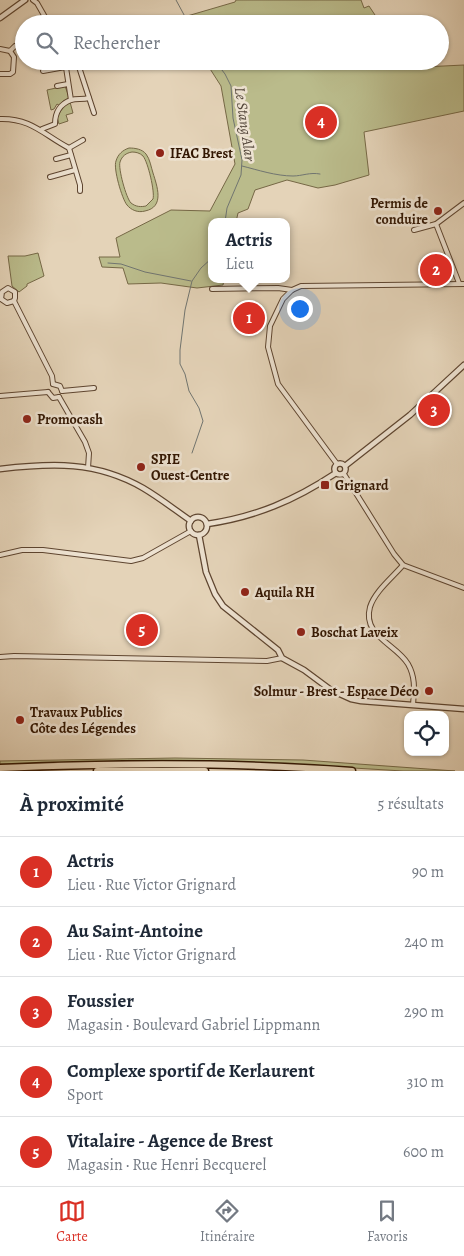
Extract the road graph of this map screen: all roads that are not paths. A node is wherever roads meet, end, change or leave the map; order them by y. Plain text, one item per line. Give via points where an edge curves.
1 (25, 0) edge
2 (33, 0) edge
3 (44, 15) edge
4 (0, 18) edge
5 (15, 46) edge
6 (0, 49) edge
7 (10, 51) junction
8 (66, 70) edge
9 (80, 70) edge
10 (0, 74) edge
11 (68, 84) junction
12 (57, 86) dead end
13 (89, 98) junction
14 (71, 100) junction
15 (94, 114) dead end
16 (0, 119) edge
17 (42, 129) junction
18 (83, 140) dead end
19 (69, 148) junction
20 (71, 155) junction
21 (56, 159) dead end
22 (75, 170) junction
23 (50, 177) dead end
24 (80, 190) dead end
25 (464, 203) edge
26 (436, 224) junction
27 (414, 230) dead end
28 (462, 284) edge
29 (212, 289) dead end
30 (292, 290) junction
31 (1, 299) edge
32 (14, 301) junction
33 (464, 365) edge
34 (53, 384) junction
35 (94, 388) dead end
36 (62, 391) junction
37 (48, 392) junction
38 (0, 396) edge
39 (58, 397) junction
40 (337, 464) junction
41 (345, 466) junction
42 (88, 468) junction
43 (0, 469) edge
44 (336, 473) junction
45 (344, 474) junction
46 (191, 521) junction
47 (207, 524) junction
48 (191, 531) junction
49 (199, 535) junction
50 (0, 554) edge
51 (403, 565) junction
52 (464, 588) edge
53 (0, 657) edge
54 (282, 658) junction
55 (412, 705) junction
56 (464, 709) edge
57 (0, 768) edge
58 (141, 770) edge
59 (97, 771) edge
60 (135, 771) edge
61 (205, 771) edge
62 (352, 771) edge

1 - 4 street
2 - 3 street
5 - 7 street
6 - 7 street
7 - 10 street via 14,57 13,72
8 - 11 street
9 - 13 street
11 - 12 street
11 - 14 street
13 - 14 street
13 - 15 street
14 - 17 street via 63,102 55,116 55,124
16 - 17 street via 18,120
17 - 19 street via 46,135
18 - 19 street
19 - 20 street
20 - 21 street
20 - 22 street
22 - 23 street
22 - 24 street
25 - 26 street
26 - 27 street
26 - 28 street
28 - 30 street via 301,286
29 - 30 street
30 - 40 street via 283,299 270,326 268,347 278,384
31 - 32 street via 7,303
31 - 32 street via 2,292 8,288 14,292
32 - 34 street
33 - 41 street via 410,415
34 - 36 street via 60,386
34 - 37 street
35 - 36 street
36 - 39 street
37 - 38 street
37 - 39 street via 53,398
39 - 42 street via 85,442 89,453
40 - 41 street
40 - 44 street
41 - 45 street
42 - 43 street via 42,464
42 - 46 street via 143,488
44 - 45 street
44 - 47 street via 281,504 244,518
45 - 51 street
46 - 47 street via 202,518
46 - 48 street
47 - 49 street via 206,531
48 - 49 street
48 - 50 street via 144,558 131,561 43,550
49 - 54 street via 214,594 228,610 278,650
51 - 52 street
51 - 55 street via 377,594 370,606 368,620 374,632 408,665 414,681
53 - 54 street via 268,661
54 - 55 street via 340,695 356,700
55 - 56 street
57 - 62 highway via 156,764
58 - 59 highway
58 - 60 highway
58 - 61 highway

